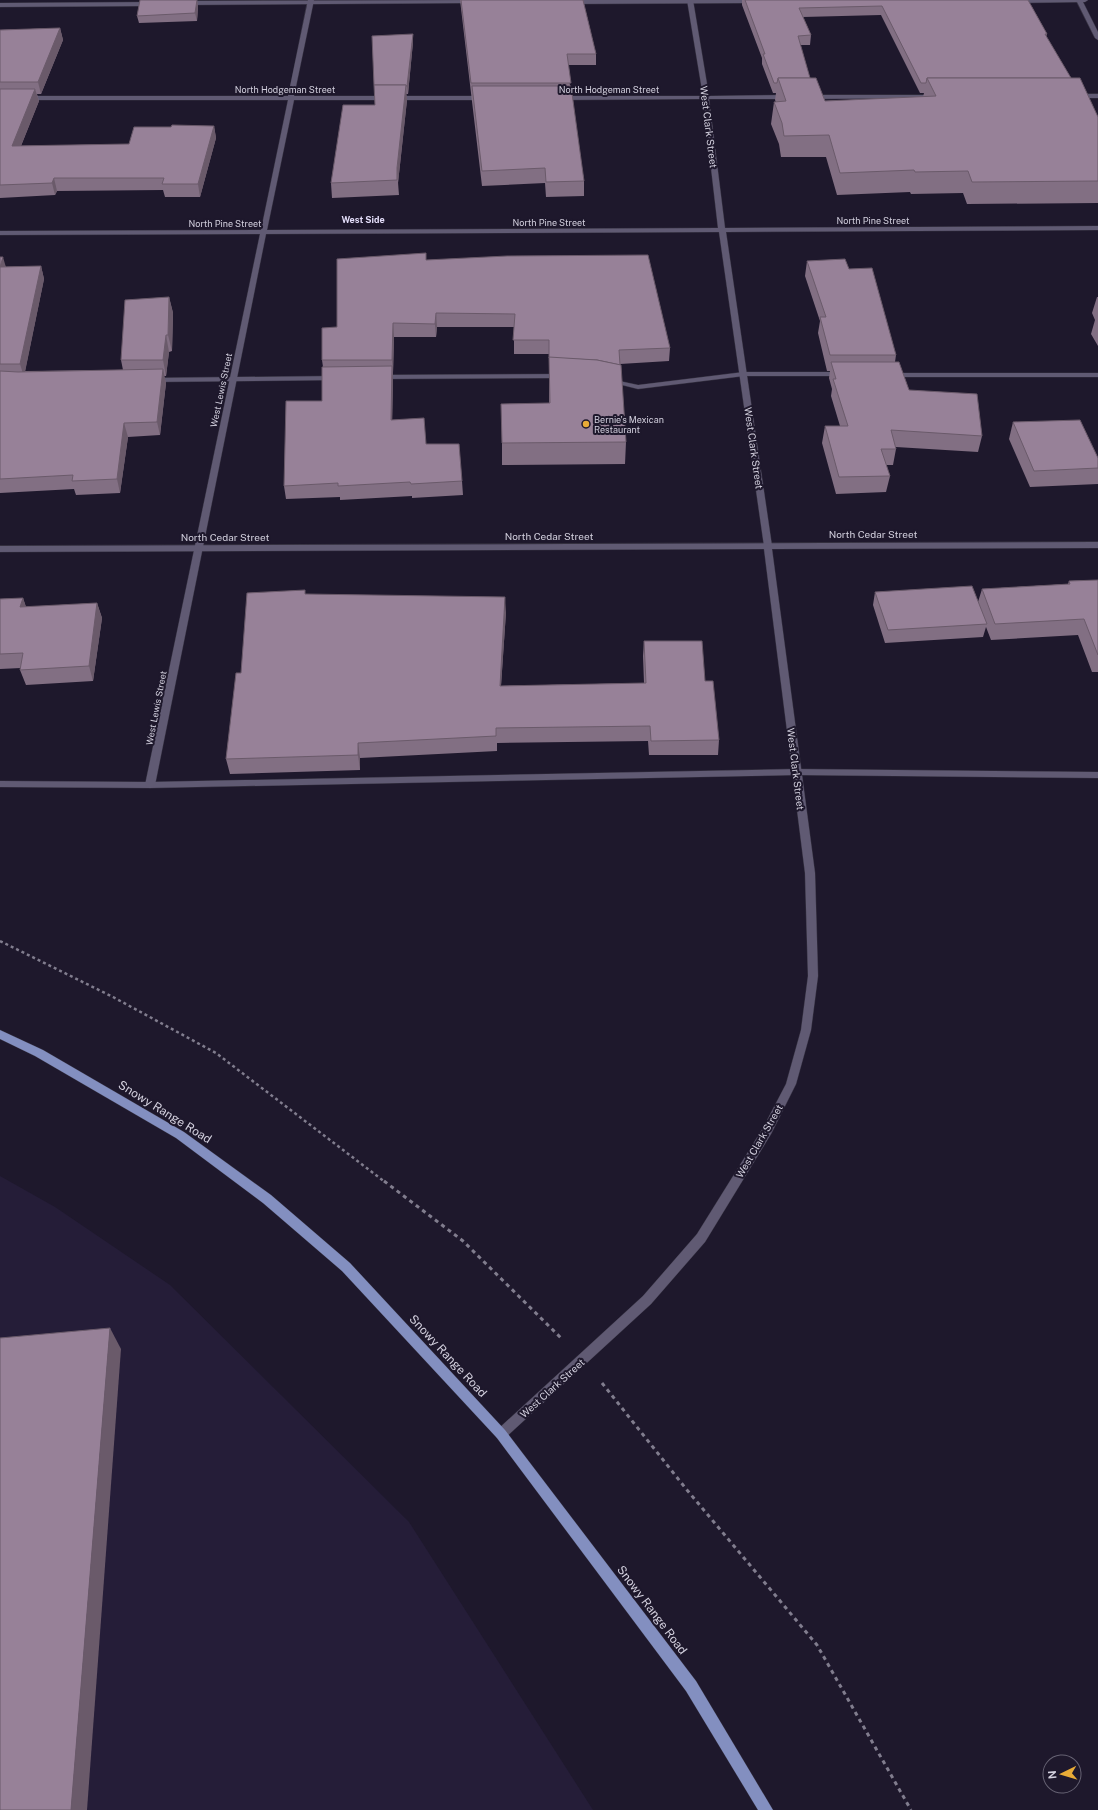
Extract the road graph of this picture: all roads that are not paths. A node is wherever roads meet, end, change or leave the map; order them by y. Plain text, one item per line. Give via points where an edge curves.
1 (1079, 0) edge
2 (1085, 0) edge
3 (311, 1) edge
4 (690, 1) edge
5 (1010, 1) edge
6 (479, 2) edge
7 (564, 2) edge
8 (759, 2) edge
9 (159, 4) edge
10 (175, 4) edge
11 (0, 5) edge
12 (1098, 38) edge
13 (1067, 96) edge
14 (1098, 96) edge
15 (933, 97) edge
16 (0, 98) edge
17 (291, 98) junction
18 (490, 98) edge
19 (554, 98) edge
20 (706, 98) junction
21 (792, 98) edge
22 (800, 98) edge
23 (1098, 228) edge
24 (722, 230) junction
25 (264, 232) junction
26 (0, 233) edge
27 (744, 374) junction
28 (852, 375) edge
29 (883, 375) edge
30 (1098, 375) edge
31 (568, 376) edge
32 (374, 377) edge
33 (343, 378) edge
34 (234, 379) junction
35 (140, 380) edge
36 (604, 380) edge
37 (1098, 544) edge
38 (768, 546) junction
39 (198, 548) junction
40 (0, 549) edge
41 (796, 772) junction
42 (1098, 775) edge
43 (0, 784) edge
44 (150, 785) junction
45 (0, 1034) edge
46 (501, 1434) junction
47 (766, 1810) edge

1 - 2 street
1 - 5 street
1 - 12 street
3 - 6 street
3 - 10 street
3 - 17 street, West Lewis Street
4 - 7 street
4 - 8 street
4 - 20 street, West Clark Street
9 - 11 street
13 - 14 street
15 - 22 street
16 - 17 street, North Hodgeman Street
17 - 18 street, North Hodgeman Street
17 - 25 street, West Lewis Street
19 - 20 street, North Hodgeman Street
20 - 21 street, North Hodgeman Street
20 - 24 street, West Clark Street
23 - 24 street, North Pine Street
24 - 25 street, North Pine Street
24 - 27 street, West Clark Street
25 - 26 street, North Pine Street
25 - 34 street, West Lewis Street
27 - 28 street
27 - 36 street via 638,387
27 - 38 street, West Clark Street
29 - 30 street
31 - 32 street
33 - 34 street
34 - 35 street
34 - 39 street, West Lewis Street
37 - 38 street, North Cedar Street
38 - 39 street, North Cedar Street
38 - 41 street, West Clark Street
39 - 40 street, North Cedar Street
39 - 44 street, West Lewis Street
41 - 42 street
41 - 44 street
41 - 46 street, West Clark Street via 810,873 813,976 806,1030 791,1084 767,1131 702,1238 647,1300
43 - 44 street
45 - 46 main road, Snowy Range Road via 39,1053 180,1135 267,1199 346,1267
46 - 47 main road, Snowy Range Road via 692,1686

